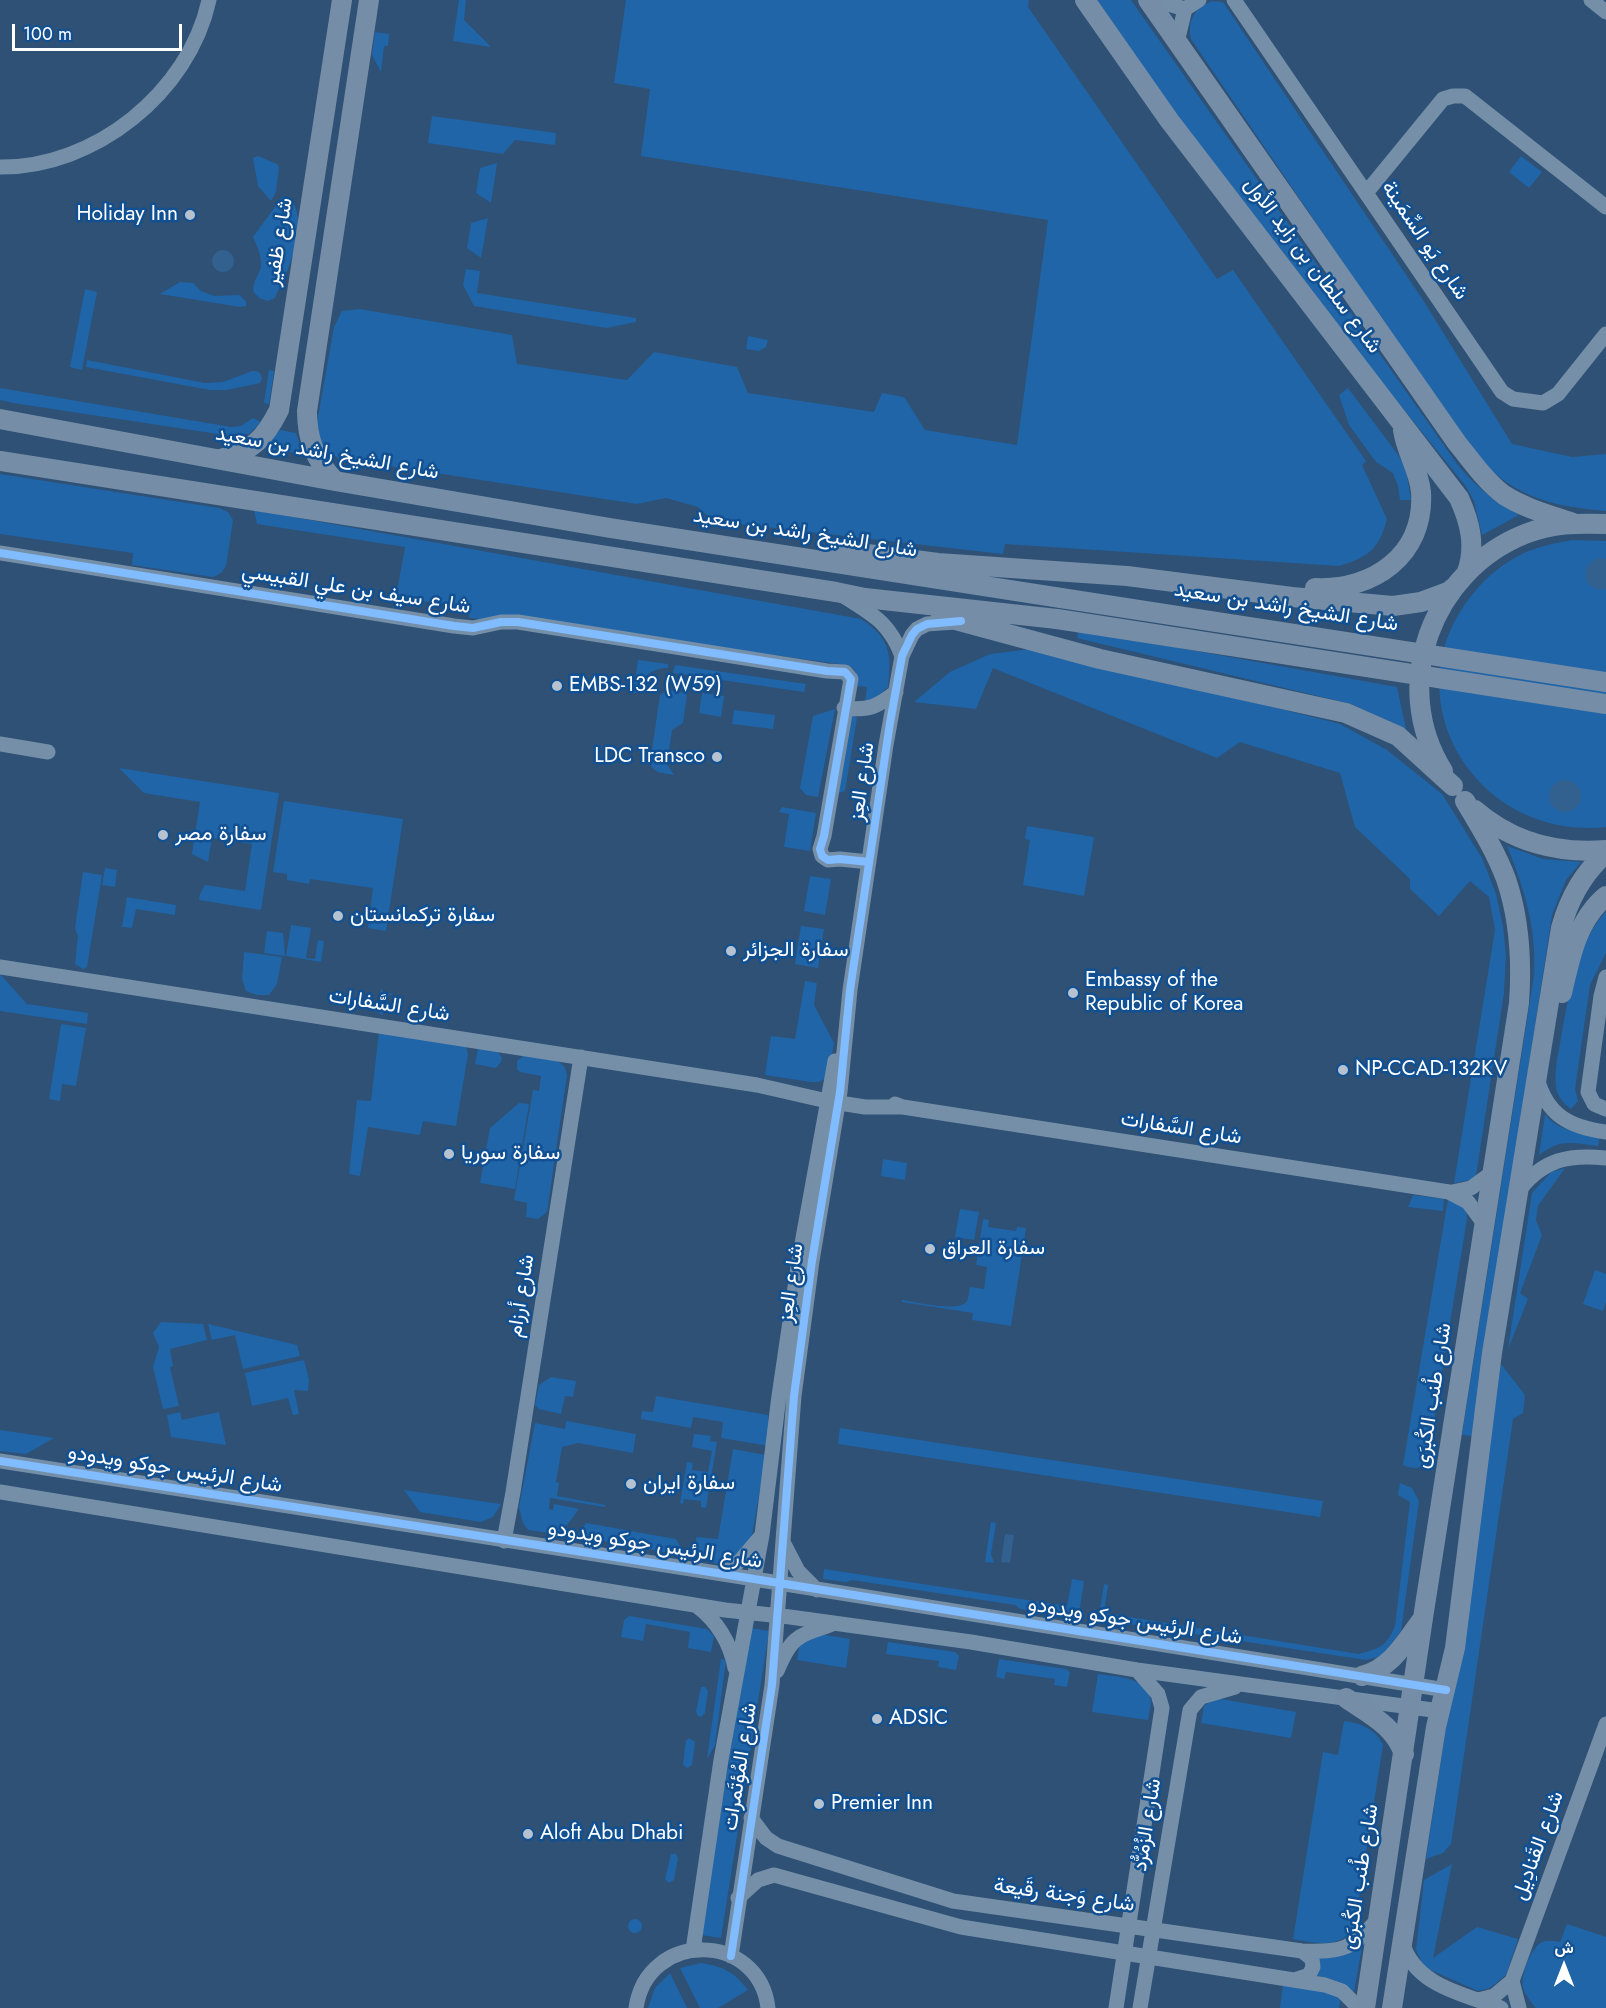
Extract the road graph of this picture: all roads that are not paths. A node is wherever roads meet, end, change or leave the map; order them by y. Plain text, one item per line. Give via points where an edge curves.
1 (209, 0) edge
2 (342, 0) edge
3 (369, 0) edge
4 (1085, 0) edge
5 (1148, 0) edge
6 (1155, 0) edge
7 (1198, 0) edge
8 (1234, 0) edge
9 (1591, 0) edge
10 (1185, 9) junction
11 (1606, 12) edge
12 (1177, 42) junction
13 (0, 167) edge
14 (1366, 193) junction
15 (1606, 207) edge
16 (1606, 334) edge
17 (0, 419) edge
18 (1401, 422) junction
19 (217, 459) junction
20 (0, 461) edge
21 (335, 481) junction
22 (1573, 523) junction
23 (1606, 525) edge
24 (610, 528) junction
25 (0, 553) edge
26 (1467, 572) junction
27 (1453, 588) junction
28 (836, 592) junction
29 (1253, 592) junction
30 (865, 598) junction
31 (961, 621) junction
32 (902, 656) junction
33 (1606, 682) edge
34 (896, 692) junction
35 (846, 701) junction
36 (1606, 704) edge
37 (0, 744) edge
38 (48, 752) dead end
39 (1459, 794) junction
40 (1606, 851) edge
41 (869, 862) junction
42 (1606, 896) edge
43 (0, 967) edge
44 (1606, 977) edge
45 (1541, 1055) junction
46 (580, 1057) junction
47 (1537, 1078) junction
48 (834, 1096) junction
49 (1606, 1109) edge
50 (1606, 1132) edge
51 (1606, 1143) edge
52 (1606, 1151) edge
53 (1606, 1158) edge
54 (1493, 1172) junction
55 (1519, 1190) junction
56 (1452, 1192) junction
57 (1485, 1224) junction
58 (0, 1461) edge
59 (0, 1492) edge
60 (762, 1535) junction
61 (504, 1541) junction
62 (782, 1542) junction
63 (464, 1569) junction
64 (723, 1574) junction
65 (754, 1580) junction
66 (779, 1584) junction
67 (817, 1590) junction
68 (698, 1606) junction
69 (749, 1608) junction
70 (776, 1616) junction
71 (1423, 1618) junction
72 (834, 1623) junction
73 (1137, 1670) junction
74 (1362, 1676) junction
75 (735, 1679) junction
76 (772, 1685) junction
77 (1244, 1685) junction
78 (1414, 1685) junction
79 (1446, 1690) junction
80 (1346, 1698) junction
81 (1411, 1707) junction
82 (1440, 1712) junction
83 (1606, 1724) edge
84 (1404, 1754) junction
85 (751, 1818) junction
86 (827, 1860) junction
87 (817, 1886) junction
88 (738, 1898) junction
89 (1379, 1918) junction
90 (1129, 1927) junction
91 (1153, 1930) junction
92 (1402, 1942) junction
93 (693, 1950) junction
94 (1302, 1951) junction
95 (1125, 1952) junction
96 (731, 1956) junction
97 (1148, 1956) junction
98 (1296, 1979) junction
99 (1512, 1981) junction
100 (1478, 2000) junction
101 (636, 2008) edge
102 (768, 2008) edge
103 (1116, 2008) edge
104 (1140, 2008) edge
105 (1359, 2008) edge
106 (1365, 2008) edge
107 (1392, 2008) edge
108 (1501, 2008) edge
109 (1519, 2008) edge

1 - 13 street via 184,61 161,92 125,124 58,159
2 - 19 main road, شارع ظفير via 279,410 255,444 243,452
3 - 21 main road via 307,411 313,449
4 - 18 main road, شارع سلطان بن زايد الأول via 1169,120
5 - 12 main road, شارع سلطان بن زايد الأول
6 - 10 street
7 - 10 street
8 - 14 street, شارع يَو السِّمَينة
9 - 11 street
10 - 12 street
12 - 22 main road, شارع سلطان بن زايد الأول via 1457,443 1504,494
14 - 15 street via 1443,99 1465,96
14 - 16 street, شارع يَو السِّمَينة via 1502,392 1513,399 1543,404 1558,394
17 - 19 main road, شارع الشيخ راشد بن سعيد
18 - 26 main road, شارع سلطان بن زايد الأول via 1450,485 1465,512 1472,543
18 - 29 main road via 1421,493 1416,527 1399,557 1372,579 1356,585 1278,586
19 - 21 main road, شارع الشيخ راشد بن سعيد
20 - 28 main road
21 - 24 main road, شارع الشيخ راشد بن سعيد
22 - 23 main road
22 - 26 main road, شارع طُنب الكُبرَى via 1516,538
24 - 29 main road via 713,531 938,564 1127,576
24 - 33 main road, شارع الشيخ راشد بن سعيد, bridge
25 - 35 street, شارع سيف بن علي القبيسي via 454,626 473,628 518,622 827,671 841,678
26 - 27 main road, شارع طُنب الكُبرَى
27 - 29 main road via 1421,602 1393,606
27 - 39 main road, شارع طُنب الكُبرَى via 1425,642 1420,703 1425,733 1437,761
28 - 30 main road
28 - 32 street via 879,618
30 - 31 main road
30 - 36 main road, bridge via 1057,619
31 - 32 street, شارع العِز via 927,624 917,629
31 - 39 main road via 1100,659 1346,713 1398,736
32 - 34 street, شارع العِز
34 - 35 street via 873,707 859,710
34 - 41 street, شارع العِز
35 - 41 street via 824,836 828,849 840,859
37 - 38 street
39 - 40 main road via 1501,829 1521,839 1565,850
39 - 54 main road, شارع طُنب الكُبرَى via 1506,878 1519,940 1519,1003
40 - 45 main road via 1579,883 1565,913
41 - 48 street, شارع العِز
42 - 45 main road via 1585,920 1577,938 1553,1031
43 - 46 street, شارع السَّفارات
44 - 49 street via 1588,1092 1594,1104
45 - 47 main road
46 - 48 street, شارع السَّفارات
46 - 61 street, شارع أرزام
47 - 50 street via 1558,1115 1576,1126
47 - 55 main road
48 - 56 street, شارع السَّفارات via 866,1107 903,1107
48 - 60 street, شارع العِز via 790,1316
48 - 62 street, شارع العِز via 794,1396
51 - 52 street
53 - 55 street via 1575,1156 1553,1162 1534,1173
54 - 56 street, شارع السَّفارات via 1471,1188
54 - 57 main road, شارع طُنب الكُبرَى
55 - 79 main road via 1492,1353 1455,1648
56 - 57 street via 1468,1202
57 - 71 main road, شارع طُنب الكُبرَى
58 - 61 street, شارع الرئيس جوكو ويدودو
59 - 63 street
60 - 64 street
60 - 65 street, شارع العِز
61 - 64 street, شارع الرئيس جوكو ويدودو
62 - 66 street, شارع العِز
62 - 67 street via 798,1570
63 - 68 street
63 - 69 street via 494,1565
64 - 65 street, شارع الرئيس جوكو ويدودو
65 - 66 street, شارع الرئيس جوكو ويدودو
65 - 69 street, شارع المُؤتَمرات
66 - 67 street, شارع الرئيس جوكو ويدودو
66 - 69 street via 767,1598
66 - 70 street, شارع المُؤتَمرات
67 - 74 street, شارع الرئيس جوكو ويدودو
68 - 69 street
68 - 75 street via 726,1638
69 - 70 street
69 - 75 street, شارع المُؤتَمرات
70 - 72 street
70 - 76 street, شارع المُؤتَمرات
71 - 74 main road via 1388,1664
71 - 78 main road, شارع طُنب الكُبرَى
72 - 73 street
72 - 76 street via 792,1641
73 - 77 street
73 - 90 street, شارع الزُمُرُّد via 1158,1694 1162,1708
74 - 78 street, شارع الرئيس جوكو ويدودو
75 - 93 street, شارع المُؤتَمرات
76 - 85 street, شارع المُؤتَمرات
77 - 80 street
77 - 91 street, شارع الزُمُرُّد via 1201,1697 1190,1710
78 - 79 street, شارع الرئيس جوكو ويدودو
78 - 81 main road, شارع طُنب الكُبرَى
79 - 82 main road
80 - 81 street
80 - 84 main road via 1389,1727
81 - 82 street
81 - 84 main road, شارع طُنب الكُبرَى
82 - 92 main road
83 - 99 street, شارع القَنادِيل
84 - 89 main road, شارع طُنب الكُبرَى
85 - 86 street, شارع وَجنة رقَيعة via 772,1842
85 - 88 street, شارع المُؤتَمرات
86 - 87 street via 813,1868 811,1876
86 - 90 street, شارع وَجنة رقَيعة via 953,1901
87 - 88 street via 769,1875
87 - 95 street via 961,1927
88 - 96 street, شارع المُؤتَمرات
89 - 94 street, شارع وَجنة رقَيعة via 1348,1946 1330,1951
89 - 106 main road, شارع طُنب الكُبرَى
90 - 91 street, شارع وَجنة رقَيعة
90 - 95 street, شارع الزُمُرُّد
91 - 94 street, شارع وَجنة رقَيعة
91 - 97 street, شارع الزُمُرُّد
92 - 100 street via 1413,1966 1426,1978
92 - 107 main road
93 - 96 street via 719,1951
93 - 101 street via 669,1957 655,1968 642,1986
94 - 98 street via 1312,1959 1313,1967 1309,1975
95 - 97 street
95 - 103 street, شارع الزُمُرُّد
96 - 102 street via 756,1977
97 - 98 street
97 - 104 street, شارع الزُمُرُّد
98 - 105 street via 1342,1991
99 - 100 street via 1494,1996
99 - 109 street
100 - 108 street

